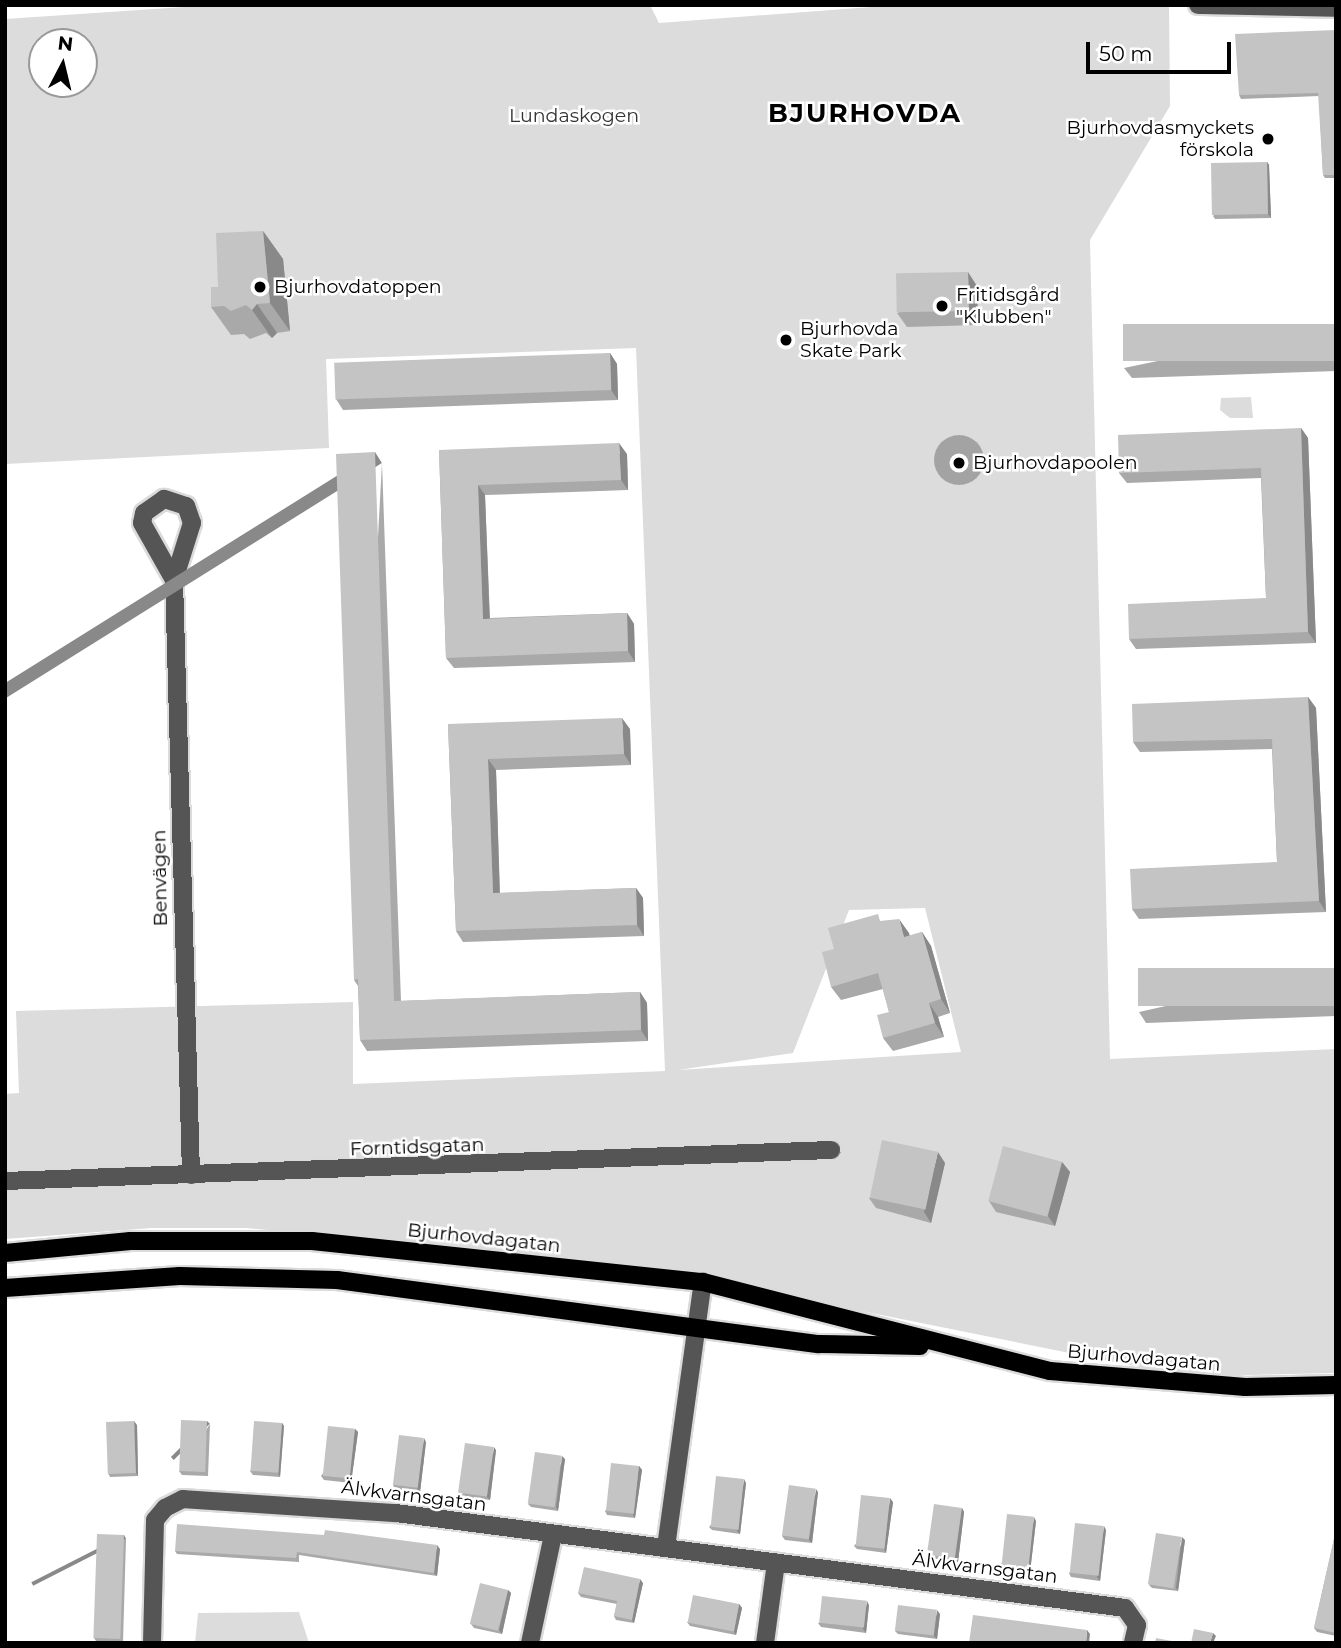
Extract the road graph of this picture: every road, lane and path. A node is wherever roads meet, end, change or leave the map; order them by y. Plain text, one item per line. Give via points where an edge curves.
1 (1198, 5) edge
2 (1336, 8) edge
3 (174, 580) dead end
4 (831, 1150) dead end
5 (191, 1175) junction
6 (5, 1181) edge
7 (5, 1253) edge
8 (702, 1282) junction
9 (5, 1288) edge
10 (695, 1325) junction
11 (951, 1346) junction
12 (1336, 1385) edge
13 (553, 1535) junction
14 (666, 1547) junction
15 (776, 1563) junction
16 (152, 1643) edge
17 (530, 1643) edge
18 (765, 1643) edge
19 (1133, 1643) edge

1 - 2 street
3 - 5 street, Benvägen
4 - 5 street, Forntidsgatan
5 - 6 street, Forntidsgatan
7 - 8 main road, Bjurhovdagatan via 130,1241 312,1241
8 - 10 street
8 - 11 main road, Bjurhovdagatan
9 - 10 main road, Bjurhovdagatan via 167,1276 284,1276 415,1287
10 - 11 main road, Bjurhovdagatan via 819,1344
10 - 14 street
11 - 12 main road, Bjurhovdagatan via 1050,1371 1245,1387
13 - 14 street, Älvkvarnsgatan
13 - 16 street, Älvkvarnsgatan via 396,1513 183,1499 155,1520
13 - 17 street
14 - 15 street, Älvkvarnsgatan
15 - 18 street
15 - 19 street, Älvkvarnsgatan via 1130,1611 1137,1625

